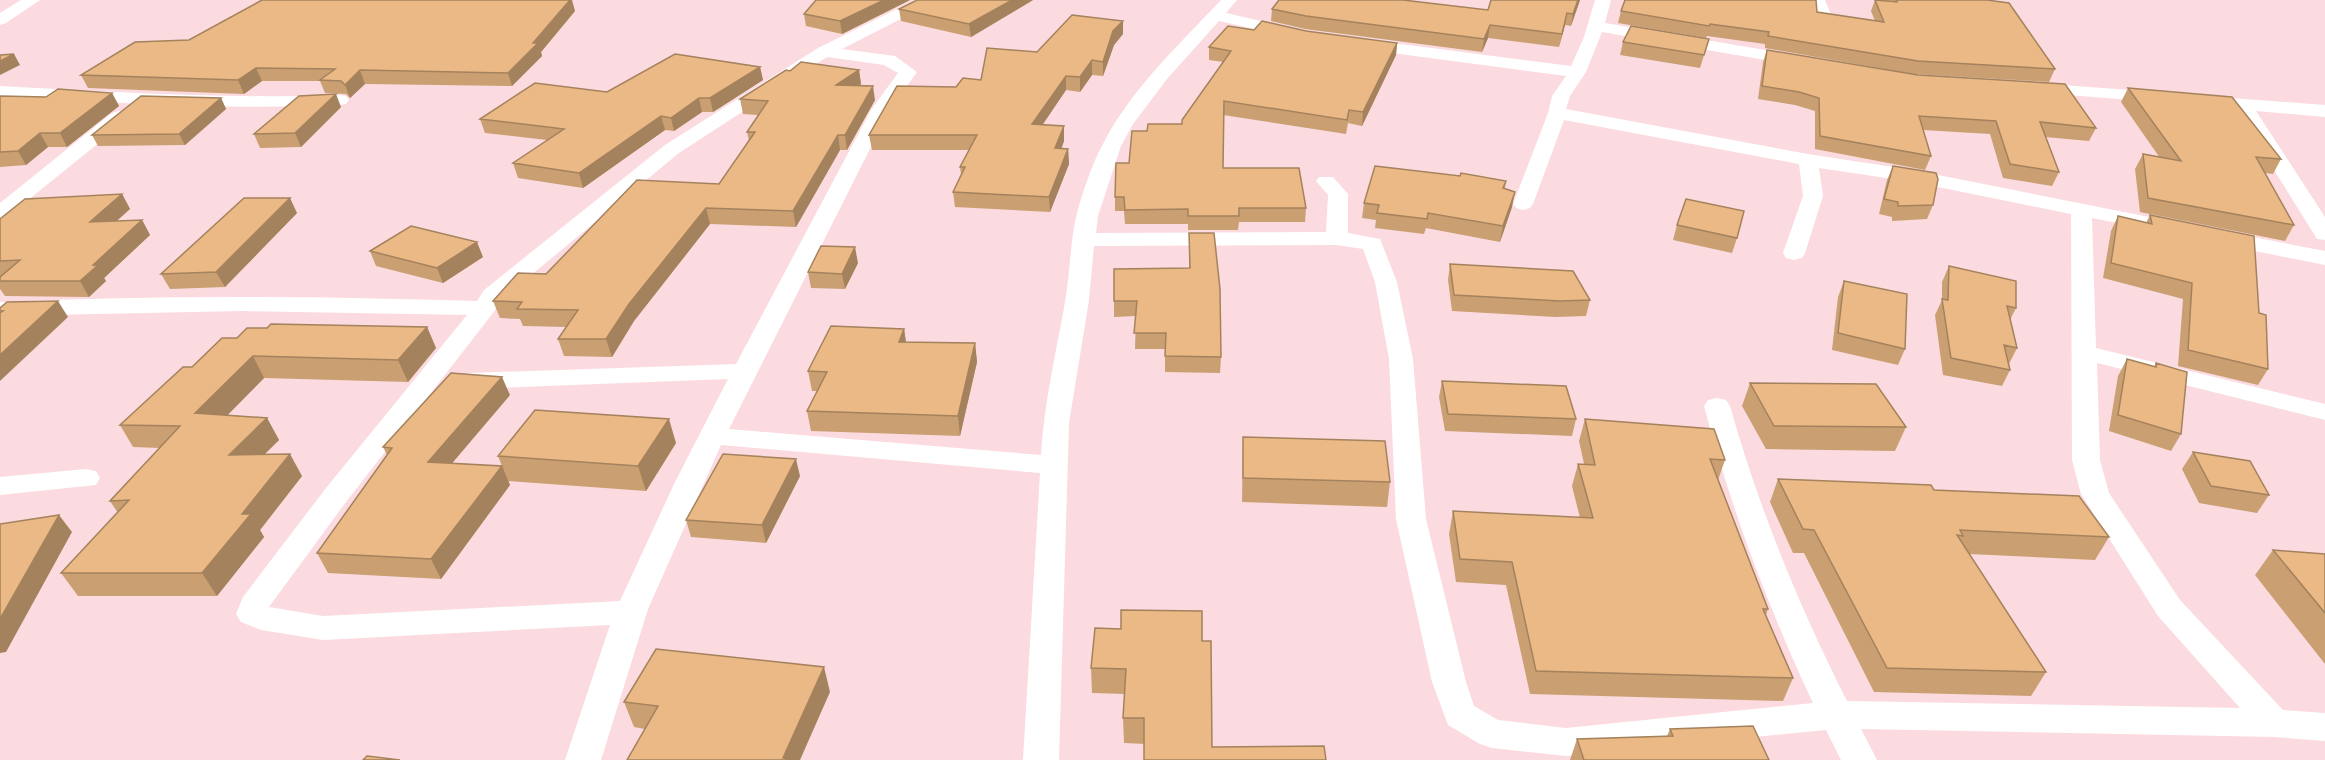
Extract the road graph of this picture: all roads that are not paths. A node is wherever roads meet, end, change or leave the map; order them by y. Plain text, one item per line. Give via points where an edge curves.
1 (32, 0) edge
2 (927, 0) edge
3 (1603, 0) edge
4 (1817, 0) edge
5 (1222, 8) edge
6 (0, 20) edge
7 (1826, 22) edge
8 (1596, 27) junction
9 (1305, 36) edge
10 (1341, 40) edge
11 (824, 52) junction
12 (1813, 64) edge
13 (1577, 72) junction
14 (2014, 87) edge
15 (0, 91) edge
16 (143, 98) junction
17 (340, 100) dead end
18 (2242, 104) junction
19 (2325, 111) edge
20 (1557, 113) junction
21 (1808, 160) junction
22 (1326, 181) dead end
23 (1523, 204) dead end
24 (2081, 210) junction
25 (0, 213) edge
26 (2174, 229) edge
27 (2197, 233) edge
28 (2325, 234) edge
29 (1337, 238) junction
30 (1084, 240) junction
31 (1794, 253) dead end
32 (2325, 258) edge
33 (485, 308) junction
34 (0, 309) edge
35 (2085, 353) junction
36 (745, 371) junction
37 (426, 382) junction
38 (1717, 406) dead end
39 (2325, 412) edge
40 (712, 436) junction
41 (1053, 465) junction
42 (86, 478) dead end
43 (0, 486) edge
44 (631, 612) junction
45 (1836, 715) junction
46 (2274, 723) junction
47 (2325, 727) edge
48 (583, 760) edge
49 (1041, 760) edge
50 (1859, 760) edge

1 - 6 street
2 - 11 street
3 - 8 street
4 - 7 street
5 - 9 street
5 - 30 street via 1124,123 1111,146 1087,216
8 - 12 street
8 - 13 street
10 - 13 street
11 - 33 street via 672,149 492,295
11 - 36 street via 889,60 908,72 880,111
13 - 20 street via 1557,102
14 - 18 street
15 - 16 street
16 - 17 street via 203,102
16 - 25 street
18 - 19 street
18 - 28 street
20 - 21 street
20 - 23 street
21 - 24 street via 1913,176
21 - 31 street via 1813,196
22 - 29 street via 1338,194
24 - 26 street
24 - 35 street
27 - 32 street
29 - 30 street
29 - 45 street via 1372,244 1386,282 1401,359 1411,519 1460,715 1492,734 1566,742
30 - 41 street
33 - 34 street via 115,303
33 - 37 street
35 - 39 street
35 - 46 street via 2086,460 2095,494 2169,608
36 - 37 street
36 - 40 street
37 - 44 street via 336,495 254,605 252,614 323,628
38 - 45 street via 1729,456 1769,571
40 - 41 street
40 - 44 street
41 - 49 street
42 - 43 street
44 - 48 street
45 - 46 street
45 - 50 street
46 - 47 street

